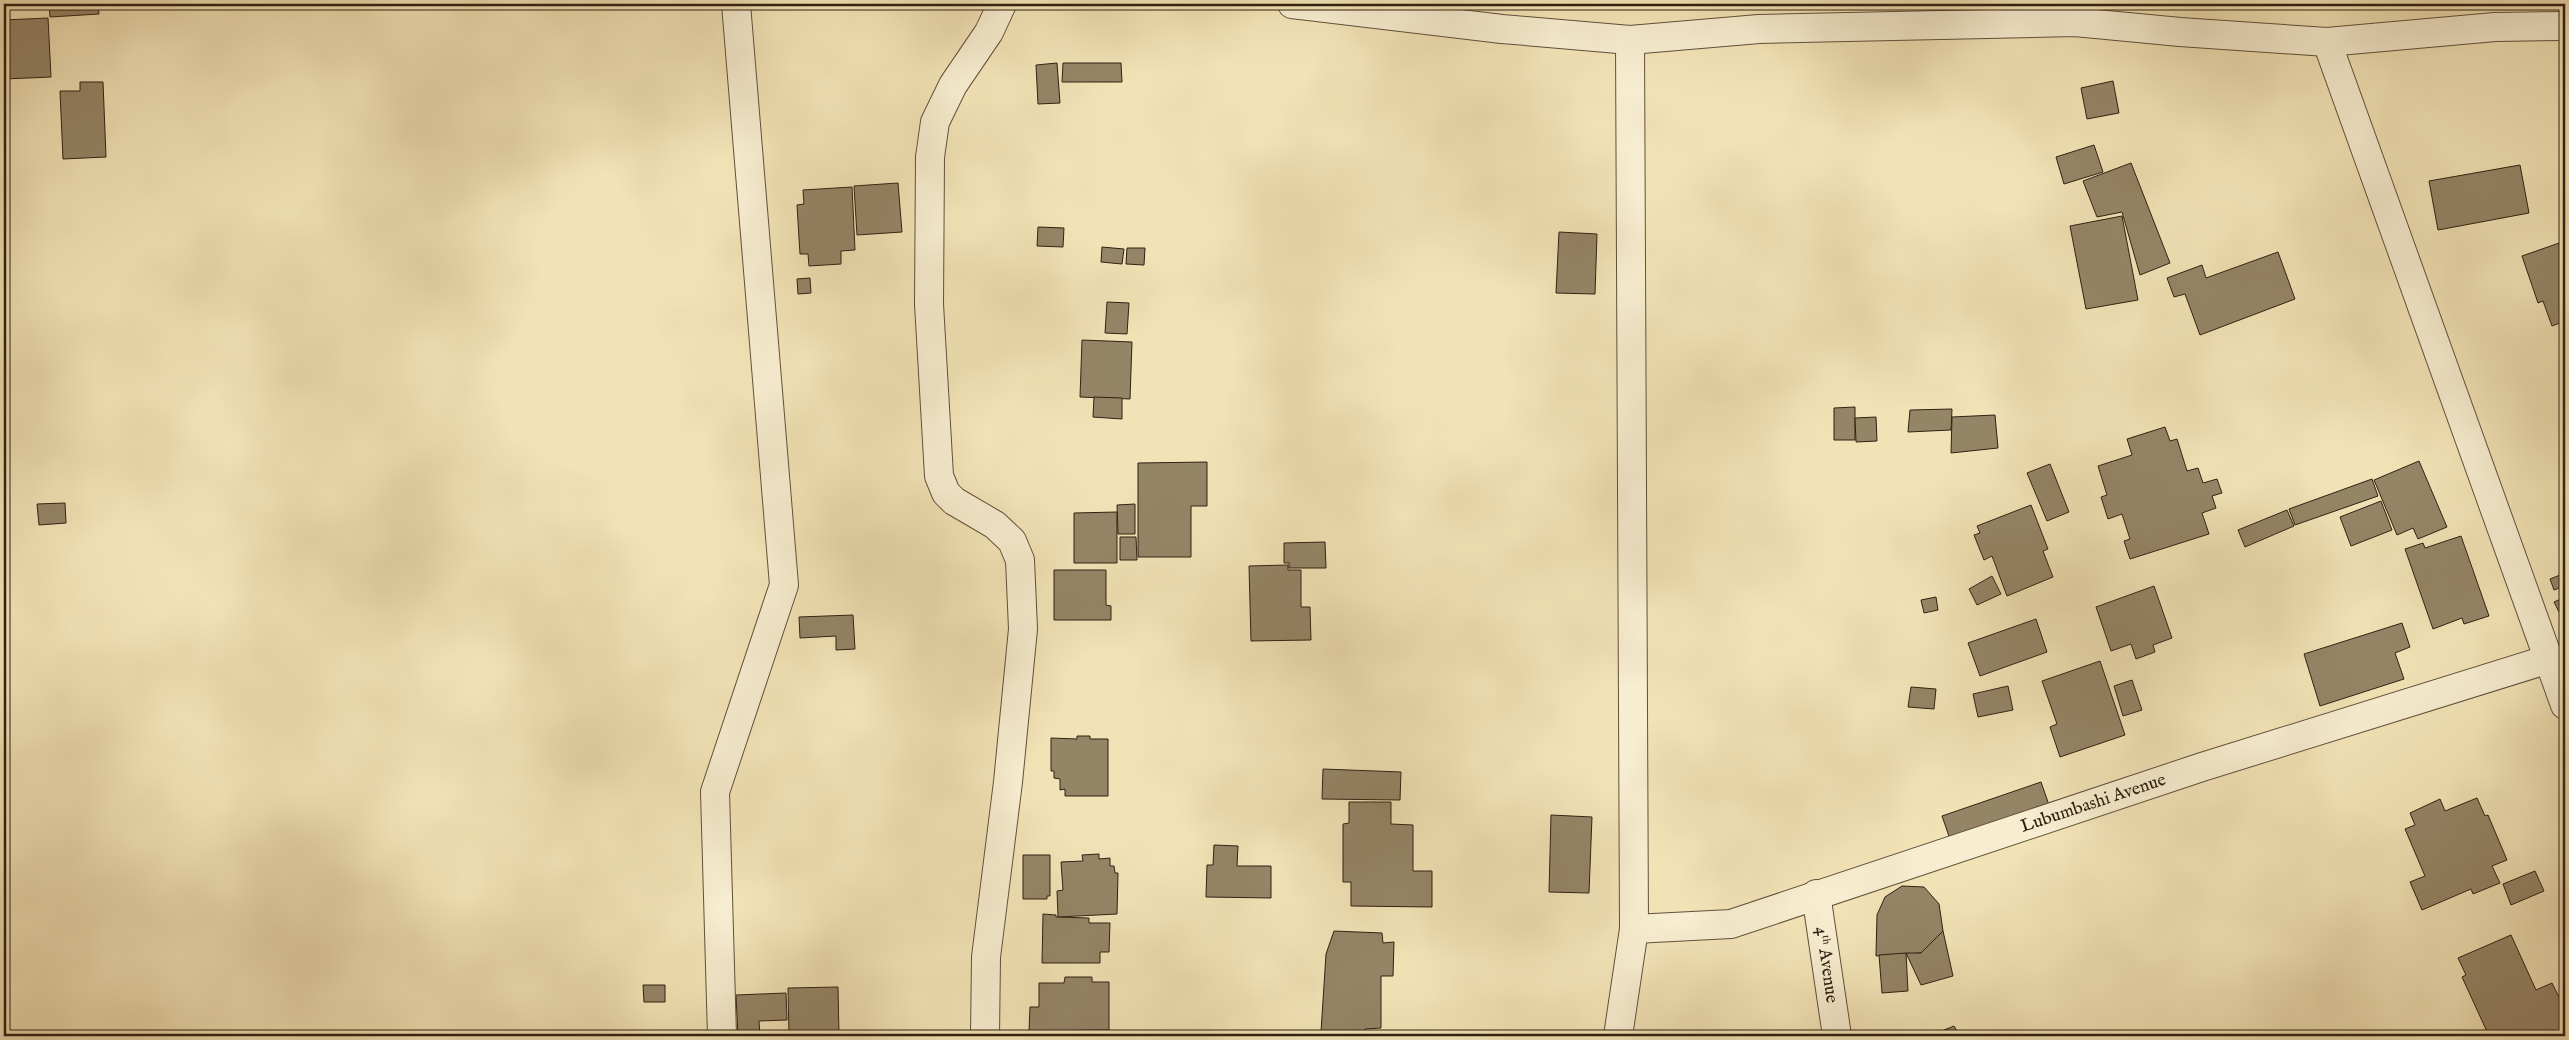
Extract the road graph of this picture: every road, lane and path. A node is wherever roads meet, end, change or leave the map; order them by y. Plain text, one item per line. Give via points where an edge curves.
1 (736, 4) edge
2 (1002, 4) edge
3 (1292, 4) edge
4 (2565, 26) edge
5 (1630, 40) junction
6 (2327, 42) junction
7 (2549, 659) junction
8 (2565, 705) edge
9 (1816, 894) junction
10 (1634, 929) junction
11 (722, 1036) edge
12 (985, 1036) edge
13 (1618, 1036) edge
14 (1837, 1036) edge

1 - 11 street via 784,585 715,792
2 - 12 street via 989,32 953,85 935,122 930,157 929,304 939,476 946,493 954,501 995,525 1012,541 1020,560 1023,629 986,958
3 - 5 street via 1502,29
4 - 6 street via 2495,27
5 - 6 street via 1758,29 2075,22
5 - 10 street
6 - 7 street
7 - 8 street
7 - 9 street, Lubumbashi Avenue via 2202,767
9 - 10 street, Lubumbashi Avenue via 1730,924
9 - 14 street, 4ᵗʰ Avenue
10 - 13 street

